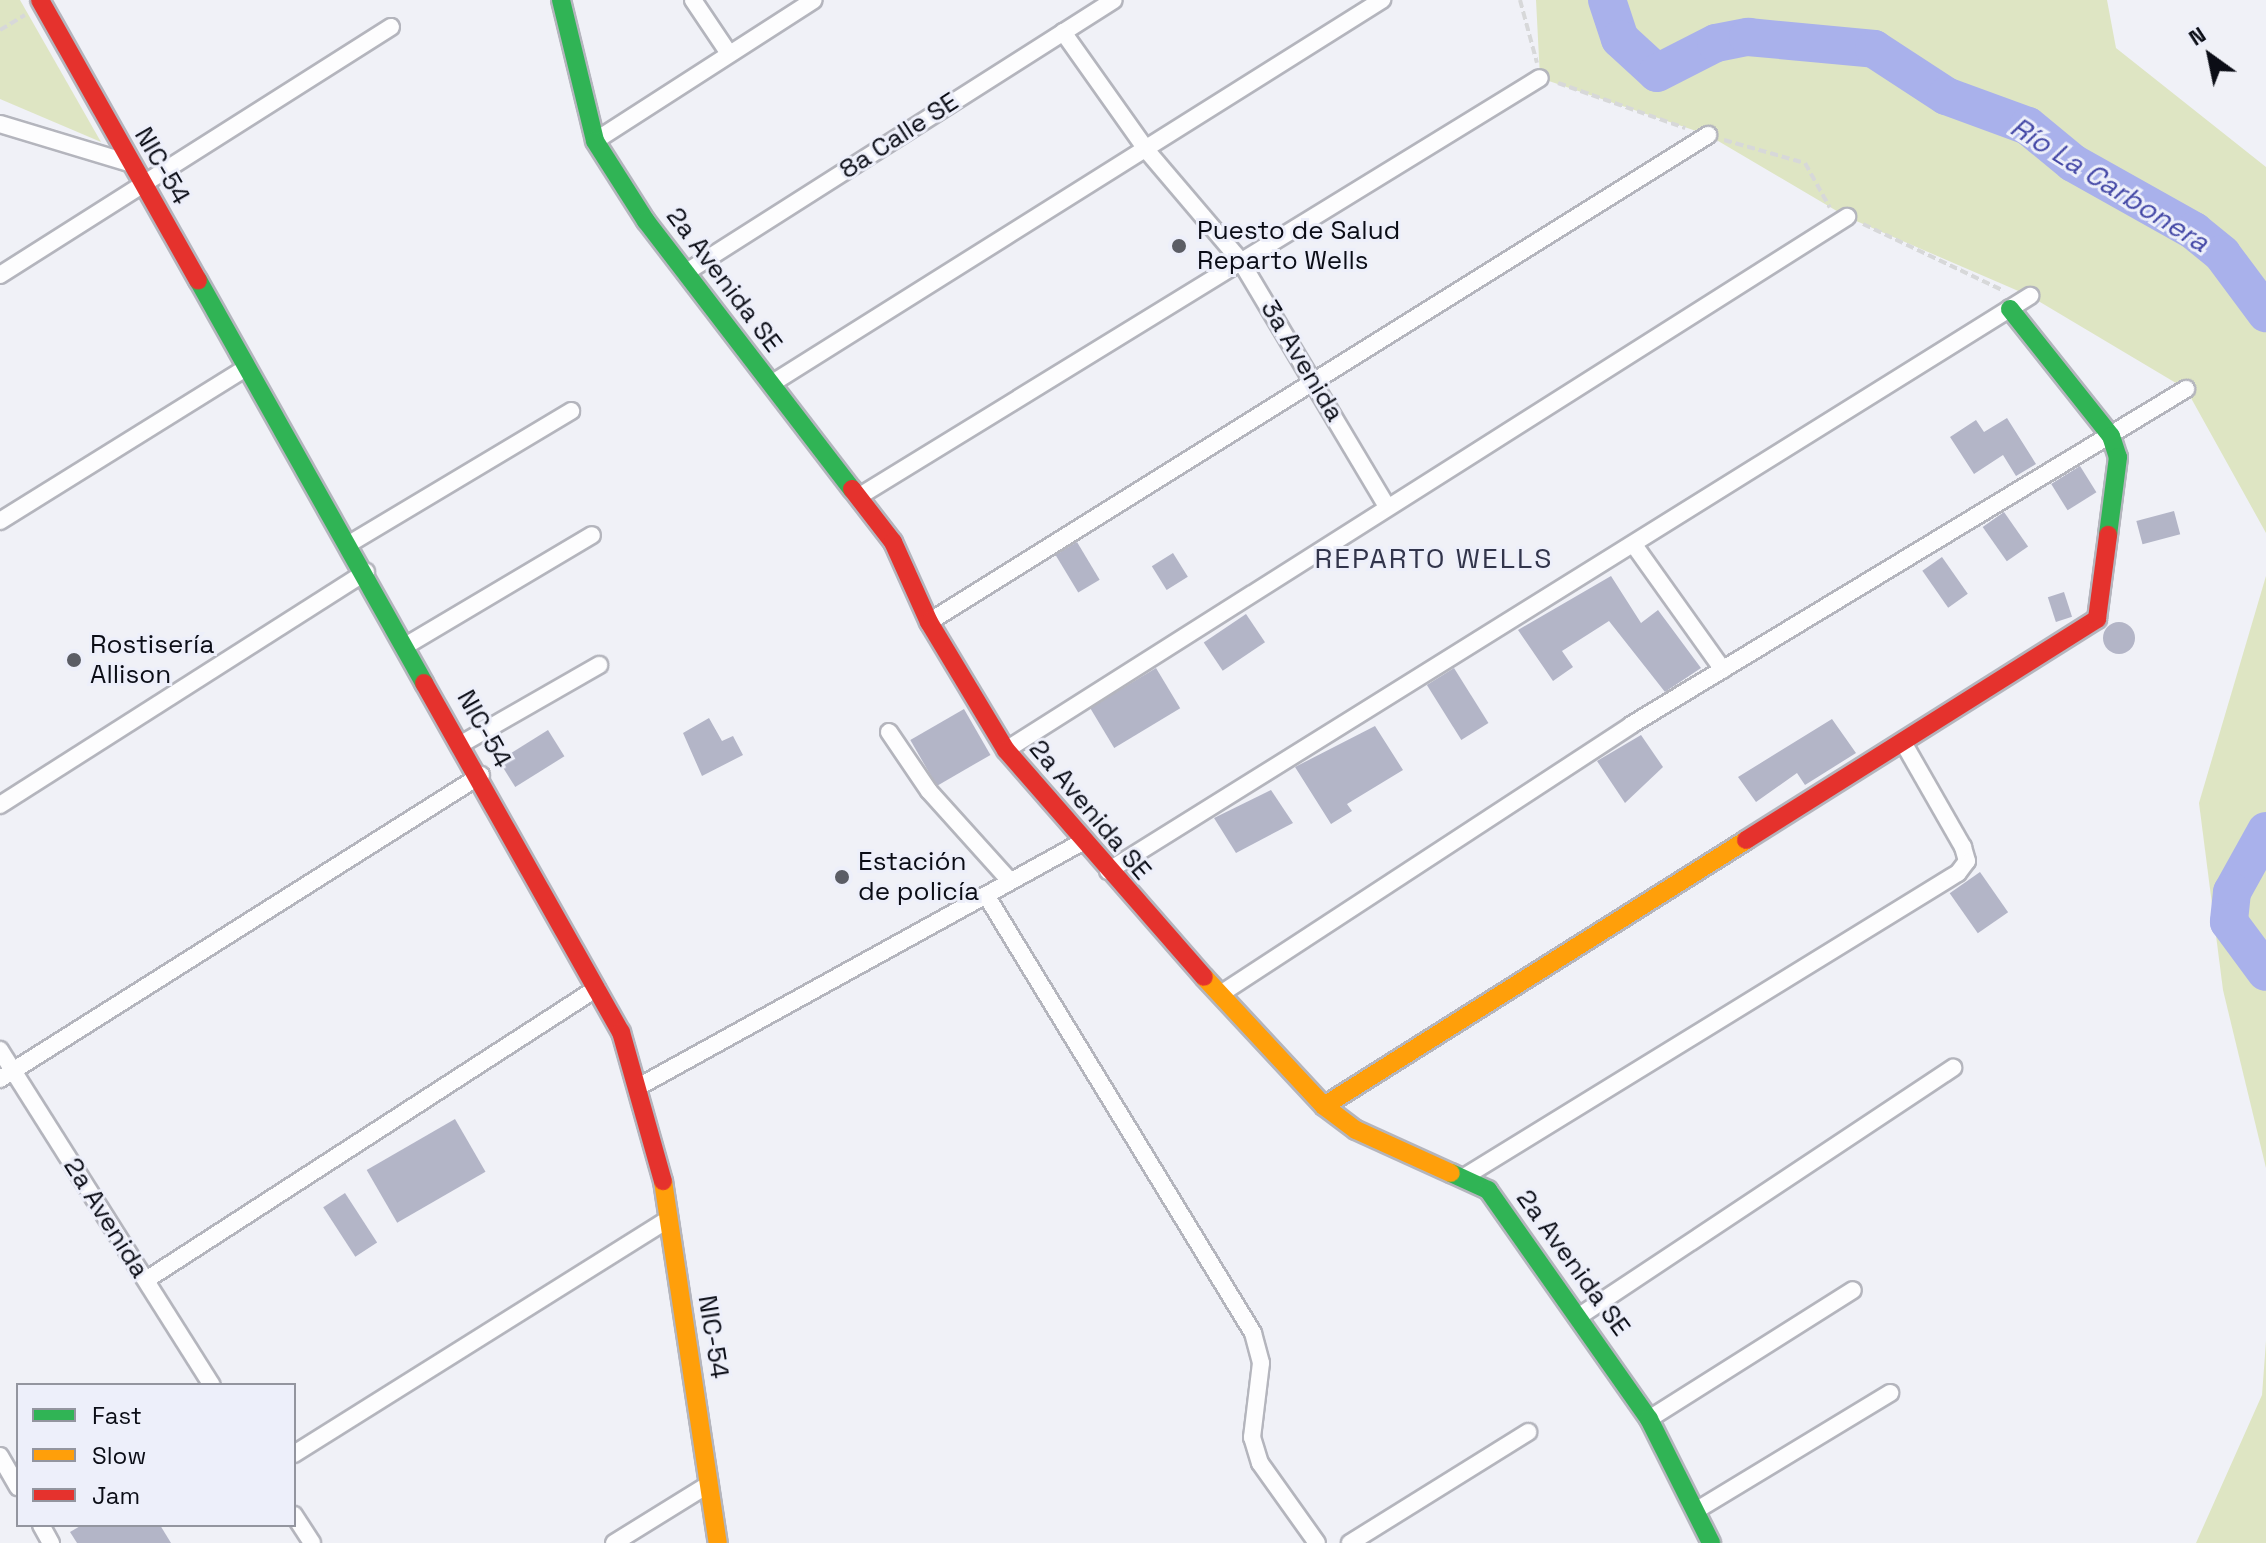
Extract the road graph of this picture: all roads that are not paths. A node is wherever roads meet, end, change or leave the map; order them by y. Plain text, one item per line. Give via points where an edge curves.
1 (561, 0) edge
2 (693, 0) edge
3 (814, 0) edge
4 (1114, 0) edge
5 (1382, 0) edge
6 (45, 1) edge
7 (391, 27) dead end
8 (1063, 32) junction
9 (728, 52) junction
10 (1540, 78) road end
11 (0, 124) edge
12 (1708, 135) road end
13 (595, 141) junction
14 (1148, 152) junction
15 (129, 163) junction
16 (142, 185) junction
17 (1847, 217) dead end
18 (1240, 260) junction
19 (685, 273) junction
20 (0, 275) edge
21 (2030, 296) dead end
22 (2010, 309) junction
23 (247, 367) junction
24 (1316, 378) junction
25 (771, 384) junction
26 (2186, 389) dead end
27 (571, 411) dead end
28 (2111, 436) junction
29 (858, 497) junction
30 (1387, 507) junction
31 (0, 521) edge
32 (592, 535) dead end
33 (349, 544) junction
34 (1634, 545) junction
35 (366, 572) junction
36 (929, 622) junction
37 (407, 645) junction
38 (599, 665) dead end
39 (1723, 670) junction
40 (889, 732) dead end
41 (463, 743) junction
42 (1904, 744) junction
43 (1006, 750) junction
44 (481, 775) junction
45 (0, 805) edge
46 (1084, 841) junction
47 (1108, 871) junction
48 (1010, 881) junction
49 (986, 895) junction
50 (597, 988) junction
51 (1222, 993) junction
52 (0, 1050) edge
53 (1953, 1068) dead end
54 (7, 1075) edge
55 (638, 1087) junction
56 (1324, 1106) junction
57 (1464, 1177) junction
58 (668, 1219) junction
59 (146, 1280) junction
60 (1853, 1290) dead end
61 (1581, 1315) junction
62 (211, 1383) edge
63 (1890, 1393) dead end
64 (1649, 1419) junction
65 (1528, 1432) dead end
66 (296, 1453) edge
67 (0, 1456) edge
68 (16, 1484) edge
69 (709, 1484) junction
70 (1697, 1510) junction
71 (296, 1518) edge
72 (312, 1543) edge
73 (614, 1543) edge
74 (718, 1543) edge
75 (1317, 1543) edge
76 (1350, 1543) edge
77 (1711, 1543) edge

1 - 13 street, 2a Avenida SE
2 - 9 street
3 - 9 street
4 - 8 street, 8a Calle SE
5 - 14 street
6 - 15 street, NIC-54 / NIC-54
7 - 16 street
8 - 14 street, 3a Avenida
8 - 19 street, 8a Calle SE
9 - 13 street
10 - 18 street
11 - 15 street
12 - 24 street
13 - 19 street, 2a Avenida SE
14 - 18 street, 3a Avenida
14 - 25 street
15 - 16 street, NIC-54 / NIC-54
16 - 20 street
16 - 23 street, NIC-54 / NIC-54
17 - 30 street
18 - 24 street, 3a Avenida
18 - 29 street
19 - 25 street, 2a Avenida SE
21 - 22 street
22 - 28 street
22 - 34 street
23 - 31 street
23 - 33 street, NIC-54 / NIC-54
24 - 30 street, 3a Avenida
24 - 36 street
25 - 29 street, 2a Avenida SE
26 - 28 street
27 - 33 street
28 - 39 street
28 - 42 street via 2120,481 2097,619
29 - 36 street, 2a Avenida SE via 893,542
30 - 43 street
32 - 37 street
33 - 35 street, NIC-54 / NIC-54
34 - 39 street
34 - 47 street
35 - 37 street, NIC-54 / NIC-54
35 - 45 street
36 - 43 street, 2a Avenida SE
37 - 41 street, NIC-54 / NIC-54
38 - 41 street
39 - 51 street
40 - 48 street via 929,791
41 - 44 street, NIC-54 / NIC-54
42 - 56 street
42 - 57 street via 1963,847 1967,861 1958,873
43 - 46 street, 2a Avenida SE
44 - 50 street, NIC-54 / NIC-54
44 - 54 street
46 - 47 street, 2a Avenida SE
46 - 48 street
47 - 51 street, 2a Avenida SE
48 - 49 street
49 - 55 street
49 - 75 street via 1253,1333 1261,1363 1252,1437 1260,1463
50 - 55 street, NIC-54 / NIC-54
50 - 59 street
51 - 56 street, 2a Avenida SE
52 - 54 street, 2a Avenida
53 - 61 street
54 - 59 street, 2a Avenida
55 - 58 street, NIC-54 / NIC-54
56 - 57 street, 2a Avenida SE via 1356,1130
57 - 61 street, 2a Avenida SE via 1507,1212
58 - 66 street
58 - 69 street, NIC-54 / NIC-54
59 - 62 street, 2a Avenida
60 - 64 street
61 - 64 street, 2a Avenida SE
63 - 70 street
64 - 70 street, 2a Avenida SE
65 - 76 street
67 - 68 street
69 - 73 street
69 - 74 street, NIC-54 / NIC-54
70 - 77 street, 2a Avenida SE
71 - 72 street

